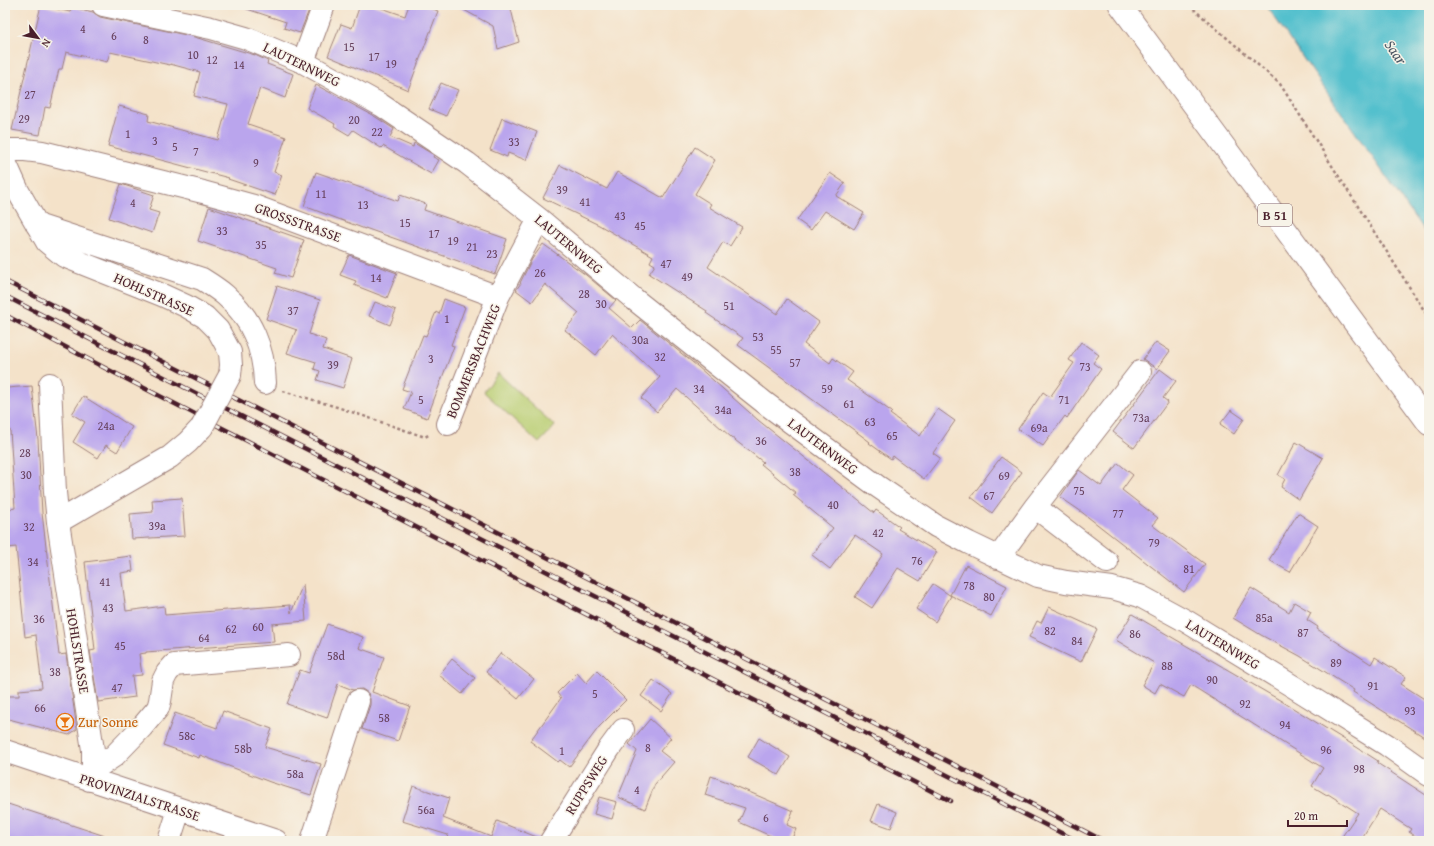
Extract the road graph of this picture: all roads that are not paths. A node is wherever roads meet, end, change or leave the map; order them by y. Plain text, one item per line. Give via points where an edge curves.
1 (103, 5) edge
2 (324, 5) edge
3 (1120, 5) edge
4 (303, 62) junction
5 (5, 150) edge
6 (5, 162) edge
7 (540, 219) junction
8 (37, 225) junction
9 (498, 297) junction
10 (1140, 372) dead end
11 (265, 383) road end
12 (50, 384) dead end
13 (448, 424) road end
14 (1429, 424) edge
15 (1035, 507) junction
16 (58, 522) junction
17 (998, 558) junction
18 (1107, 562) dead end
19 (289, 655) dead end
20 (358, 702) dead end
21 (623, 730) dead end
22 (5, 751) edge
23 (92, 775) junction
24 (1429, 775) edge
25 (179, 810) junction
26 (169, 841) edge
27 (276, 841) edge
28 (312, 841) edge
29 (550, 841) edge

1 - 4 street, LAUTERNWEG via 225,32
2 - 4 street
3 - 14 street, B 51
4 - 7 street, LAUTERNWEG via 410,124 467,163
5 - 9 street, GROSSSTRASSE via 42,152 254,206
6 - 8 street, HOHLSTRASSE
7 - 9 street
7 - 17 street, LAUTERNWEG via 634,299 877,486 936,526
8 - 11 street, HOHLSTRASSE via 202,279 226,295 244,316 258,341
8 - 16 street, HOHLSTRASSE, bridge via 47,242 64,256 162,295 205,318 218,330 230,352 231,365 230,375 202,427 188,442 170,457
9 - 13 street, BOMMERSBACHWEG
10 - 15 street
12 - 16 street, HOHLSTRASSE
15 - 17 street
15 - 18 street
16 - 23 street, HOHLSTRASSE via 93,750
17 - 24 street, LAUTERNWEG via 1038,576 1112,588 1140,596 1294,687
19 - 23 street, PROVINZIALSTRASSE via 174,665 166,673 163,681 158,708 114,756
20 - 28 street
21 - 29 street, RUPPSWEG
22 - 23 street, PROVINZIALSTRASSE
23 - 25 street, PROVINZIALSTRASSE
25 - 26 street
25 - 27 street, PROVINZIALSTRASSE

